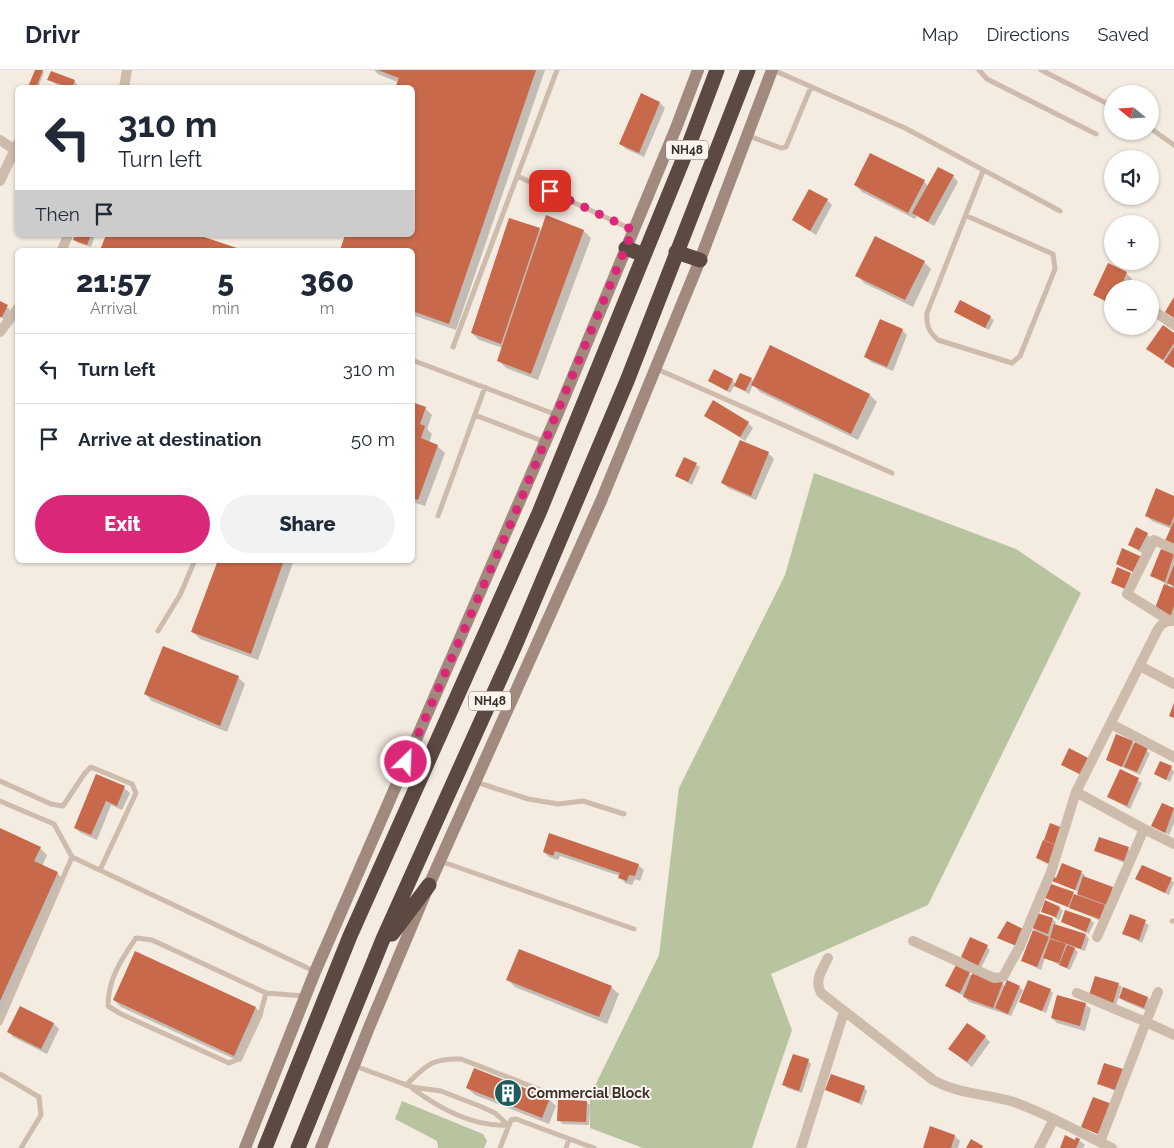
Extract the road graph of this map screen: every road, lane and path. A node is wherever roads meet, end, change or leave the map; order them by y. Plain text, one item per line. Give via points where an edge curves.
1 (127, 70) edge
2 (557, 70) edge
3 (698, 70) edge
4 (717, 70) edge
5 (748, 70) edge
6 (772, 70) edge
7 (979, 70) edge
8 (1041, 70) edge
9 (124, 85) edge
10 (810, 87) junction
11 (1104, 102) edge
12 (1096, 134) dead end
13 (1159, 134) edge
14 (748, 135) junction
15 (0, 140) edge
16 (1174, 145) edge
17 (15, 146) edge
18 (15, 148) edge
19 (983, 171) junction
20 (517, 176) junction
21 (0, 181) edge
22 (1060, 211) dead end
23 (967, 216) junction
24 (633, 230) junction
25 (626, 248) junction
26 (676, 252) junction
27 (644, 256) junction
28 (700, 260) junction
29 (15, 312) edge
30 (1159, 314) edge
31 (1174, 325) edge
32 (0, 332) edge
33 (453, 347) dead end
34 (415, 361) edge
35 (655, 368) junction
36 (485, 387) junction
37 (475, 415) junction
38 (557, 415) junction
39 (546, 442) junction
40 (892, 473) dead end
41 (438, 516) dead end
42 (1174, 549) edge
43 (194, 563) edge
44 (1172, 621) edge
45 (158, 631) dead end
46 (1140, 666) junction
47 (1174, 684) edge
48 (1111, 724) junction
49 (1174, 757) edge
50 (0, 782) edge
51 (476, 782) junction
52 (1076, 792) junction
53 (0, 801) edge
54 (624, 814) dead end
55 (1144, 830) junction
56 (1174, 844) edge
57 (72, 857) junction
58 (440, 861) junction
59 (100, 870) junction
60 (429, 885) junction
61 (634, 929) dead end
62 (1097, 937) dead end
63 (913, 941) dead end
64 (828, 958) dead end
65 (315, 972) junction
66 (368, 974) junction
67 (1158, 992) dead end
68 (266, 993) junction
69 (1077, 993) dead end
70 (305, 996) junction
71 (844, 1012) junction
72 (1146, 1022) junction
73 (0, 1023) edge
74 (1174, 1035) edge
75 (353, 1065) junction
76 (0, 1074) edge
77 (409, 1086) junction
78 (551, 1094) dead end
79 (1054, 1119) junction
80 (508, 1126) junction
81 (569, 1139) junction
82 (1100, 1142) junction
83 (21, 1148) edge
84 (245, 1148) edge
85 (264, 1148) edge
86 (298, 1148) edge
87 (322, 1148) edge
88 (500, 1148) edge
89 (566, 1148) edge
90 (594, 1148) edge
91 (800, 1148) edge
92 (1039, 1148) edge
93 (1112, 1148) edge

1 - 9 street
2 - 20 lane
3 - 24 street
4 - 27 highway, NH48
5 - 26 highway, NH48
6 - 10 lane
6 - 14 street
7 - 12 lane via 987,78
8 - 11 lane
10 - 14 lane via 786,147
10 - 19 lane via 905,128
13 - 16 lane
14 - 28 street
15 - 17 street
18 - 21 street
19 - 22 lane
19 - 23 lane
20 - 24 lane
20 - 33 lane
23 - 23 lane via 1053,254 1055,260 1055,269 1020,356 1012,364 938,340 926,324 927,313
24 - 25 street
25 - 27 highway
25 - 38 street
26 - 28 highway
26 - 66 highway, NH48 via 627,381 557,548
27 - 85 highway, NH48 via 543,505 354,928
28 - 35 street
29 - 32 street
30 - 31 street
34 - 36 lane
35 - 40 lane
35 - 51 street via 561,593
36 - 37 lane
36 - 38 lane
37 - 39 lane
37 - 41 lane
38 - 39 street
39 - 65 street
42 - 44 street via 1154,540 1127,594
43 - 45 lane via 180,595
44 - 46 street via 1160,626
46 - 47 street
46 - 48 street
48 - 49 street
48 - 52 street
50 - 59 lane via 63,806 91,767 132,784 136,794
51 - 54 lane via 528,799 558,804 583,801
51 - 58 street
52 - 55 street
52 - 63 street via 1051,872 1020,946 1003,977 994,978
53 - 57 lane via 54,824
55 - 56 street
55 - 62 street
57 - 59 lane
57 - 73 lane
58 - 60 street
58 - 61 lane
59 - 65 lane
60 - 66 highway via 392,934
60 - 75 street
64 - 71 street via 817,985 821,993
65 - 70 street
66 - 86 highway, NH48
67 - 72 street
68 - 68 lane via 152,940 136,938 119,962 108,989 108,1006 229,1063 239,1059 260,1015
68 - 70 lane
69 - 72 street
70 - 84 street
71 - 79 street via 946,1087 1012,1102
71 - 91 street
72 - 74 street
72 - 82 street
75 - 77 lane
75 - 87 street
76 - 83 lane via 39,1097 41,1115
77 - 78 lane via 429,1063 447,1059 461,1060
77 - 80 lane via 441,1091 474,1104 495,1113
77 - 80 lane via 436,1105 474,1122
79 - 82 street
79 - 92 street
80 - 81 lane via 511,1120 516,1119
80 - 88 lane
81 - 89 lane
81 - 90 lane
82 - 93 street

